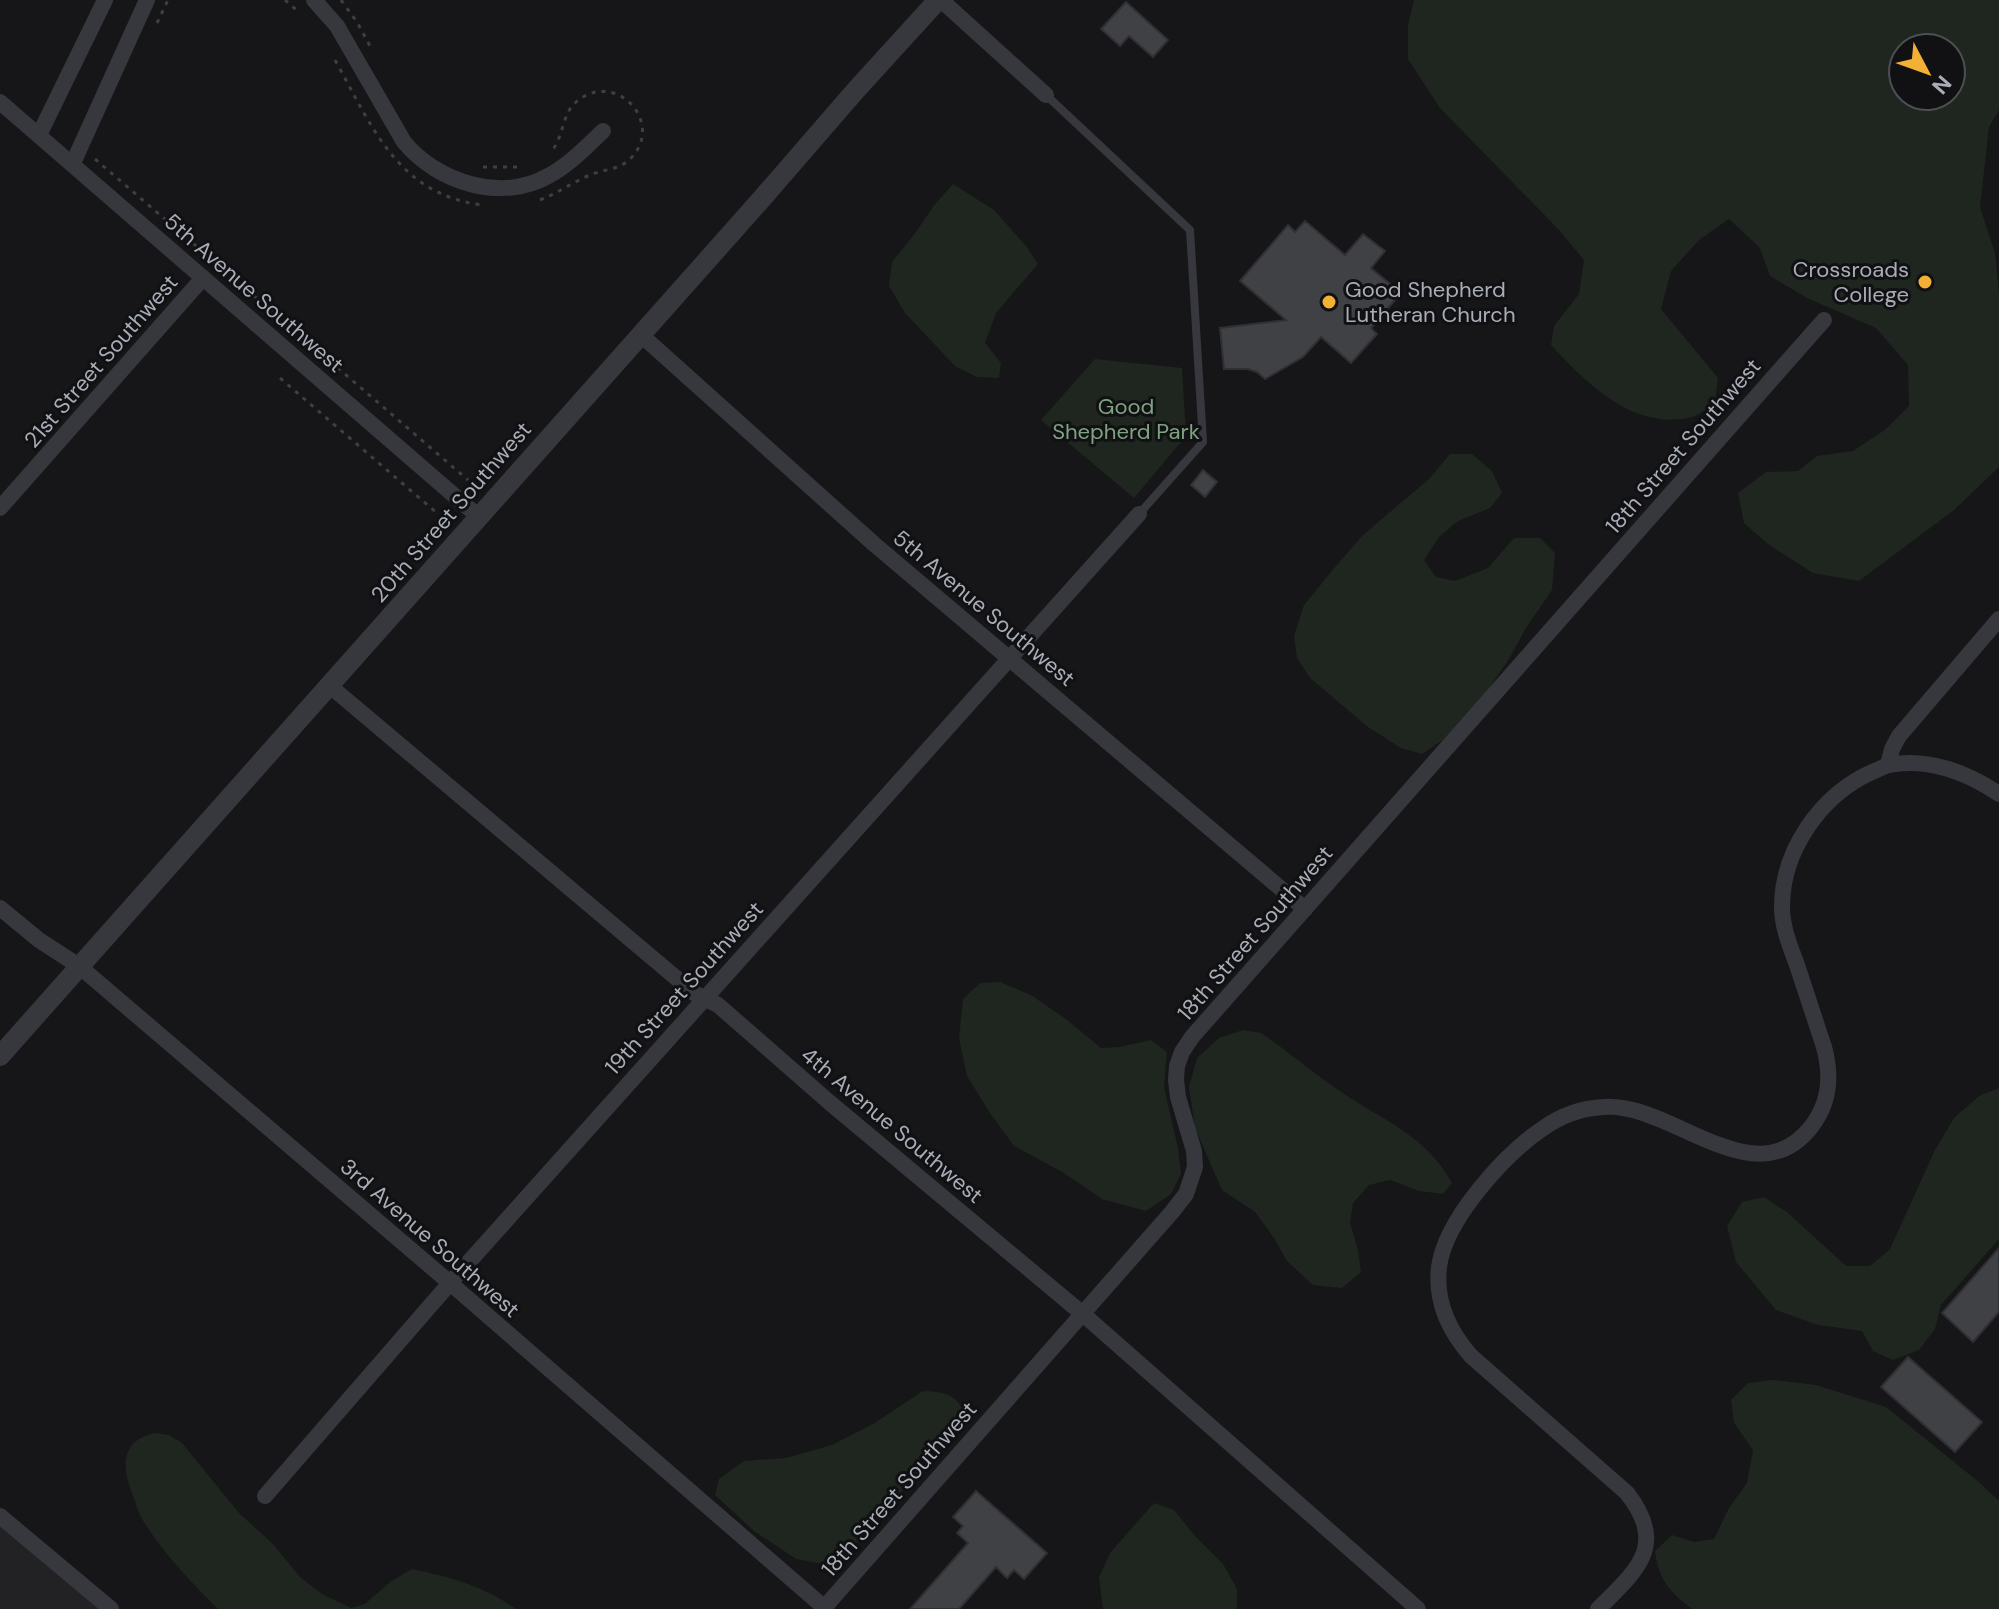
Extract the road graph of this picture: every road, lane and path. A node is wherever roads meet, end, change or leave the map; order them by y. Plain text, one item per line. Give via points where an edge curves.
1 (105, 0) edge
2 (147, 0) edge
3 (285, 0) edge
4 (314, 0) edge
5 (341, 0) edge
6 (940, 0) edge
7 (302, 14) dead end
8 (371, 48) dead end
9 (332, 54) dead end
10 (1046, 95) joint
11 (0, 102) edge
12 (603, 131) dead end
13 (39, 135) junction
14 (92, 156) dead end
15 (544, 158) dead end
16 (73, 163) junction
17 (479, 167) dead end
18 (520, 167) dead end
19 (541, 200) dead end
20 (490, 206) dead end
21 (203, 278) junction
22 (1824, 320) dead end
23 (640, 334) junction
24 (280, 378) dead end
25 (468, 480) dead end
26 (0, 508) edge
27 (438, 514) dead end
28 (1139, 514) joint
29 (479, 517) junction
30 (1999, 619) edge
31 (1010, 658) junction
32 (330, 686) junction
33 (1888, 765) junction
34 (1999, 794) edge
35 (0, 908) edge
36 (1305, 909) junction
37 (79, 966) junction
38 (704, 999) junction
39 (0, 1056) edge
40 (450, 1283) junction
41 (1084, 1315) junction
42 (265, 1496) dead end
43 (0, 1516) edge
44 (111, 1609) edge
45 (824, 1609) edge
46 (1418, 1609) edge
47 (1598, 1609) edge

1 - 13 street
2 - 16 street
3 - 7 path
4 - 12 street via 341,32 404,142 449,177 492,187 535,182 554,174
5 - 8 path
6 - 10 street
6 - 23 street, 20th Street Southwest
9 - 20 path via 381,142 406,172 442,195
10 - 28 lane via 1190,230 1203,442
11 - 13 street, 5th Avenue Southwest
13 - 16 street, 5th Avenue Southwest
14 - 25 path
15 - 19 path via 558,143 569,110 595,92 618,94 637,110 643,133 632,158
16 - 21 street, 5th Avenue Southwest
17 - 18 path
21 - 26 street, 21st Street Southwest
21 - 29 street, 5th Avenue Southwest
22 - 36 street, 18th Street Southwest
23 - 29 street, 20th Street Southwest
23 - 31 street, 5th Avenue Southwest
24 - 27 path
28 - 31 street, 19th Street Southwest
29 - 32 street, 20th Street Southwest
30 - 33 street via 1899,736
31 - 36 street, 5th Avenue Southwest
31 - 38 street, 19th Street Southwest
32 - 37 street, 20th Street Southwest
32 - 38 street, 4th Avenue Southwest
33 - 34 street via 1935,765
33 - 47 street via 1831,799 1798,842 1785,874 1783,927 1829,1067 1825,1103 1809,1130 1783,1149 1759,1154 1720,1147 1631,1109 1576,1111 1515,1150 1459,1216 1446,1240 1439,1269 1441,1303 1457,1340 1627,1493 1644,1520 1644,1554
35 - 37 street, 3rd Avenue Southwest
36 - 41 street, 18th Street Southwest via 1202,1022 1182,1052 1176,1080 1194,1151 1193,1177 1172,1212
37 - 39 street, 20th Street Southwest
37 - 40 street, 3rd Avenue Southwest
38 - 40 street, 19th Street Southwest
38 - 41 street, 4th Avenue Southwest via 718,1005
40 - 42 street, 19th Street Southwest
40 - 45 street, 3rd Avenue Southwest
41 - 45 street, 18th Street Southwest
41 - 46 street, 4th Avenue Southwest
43 - 44 street

